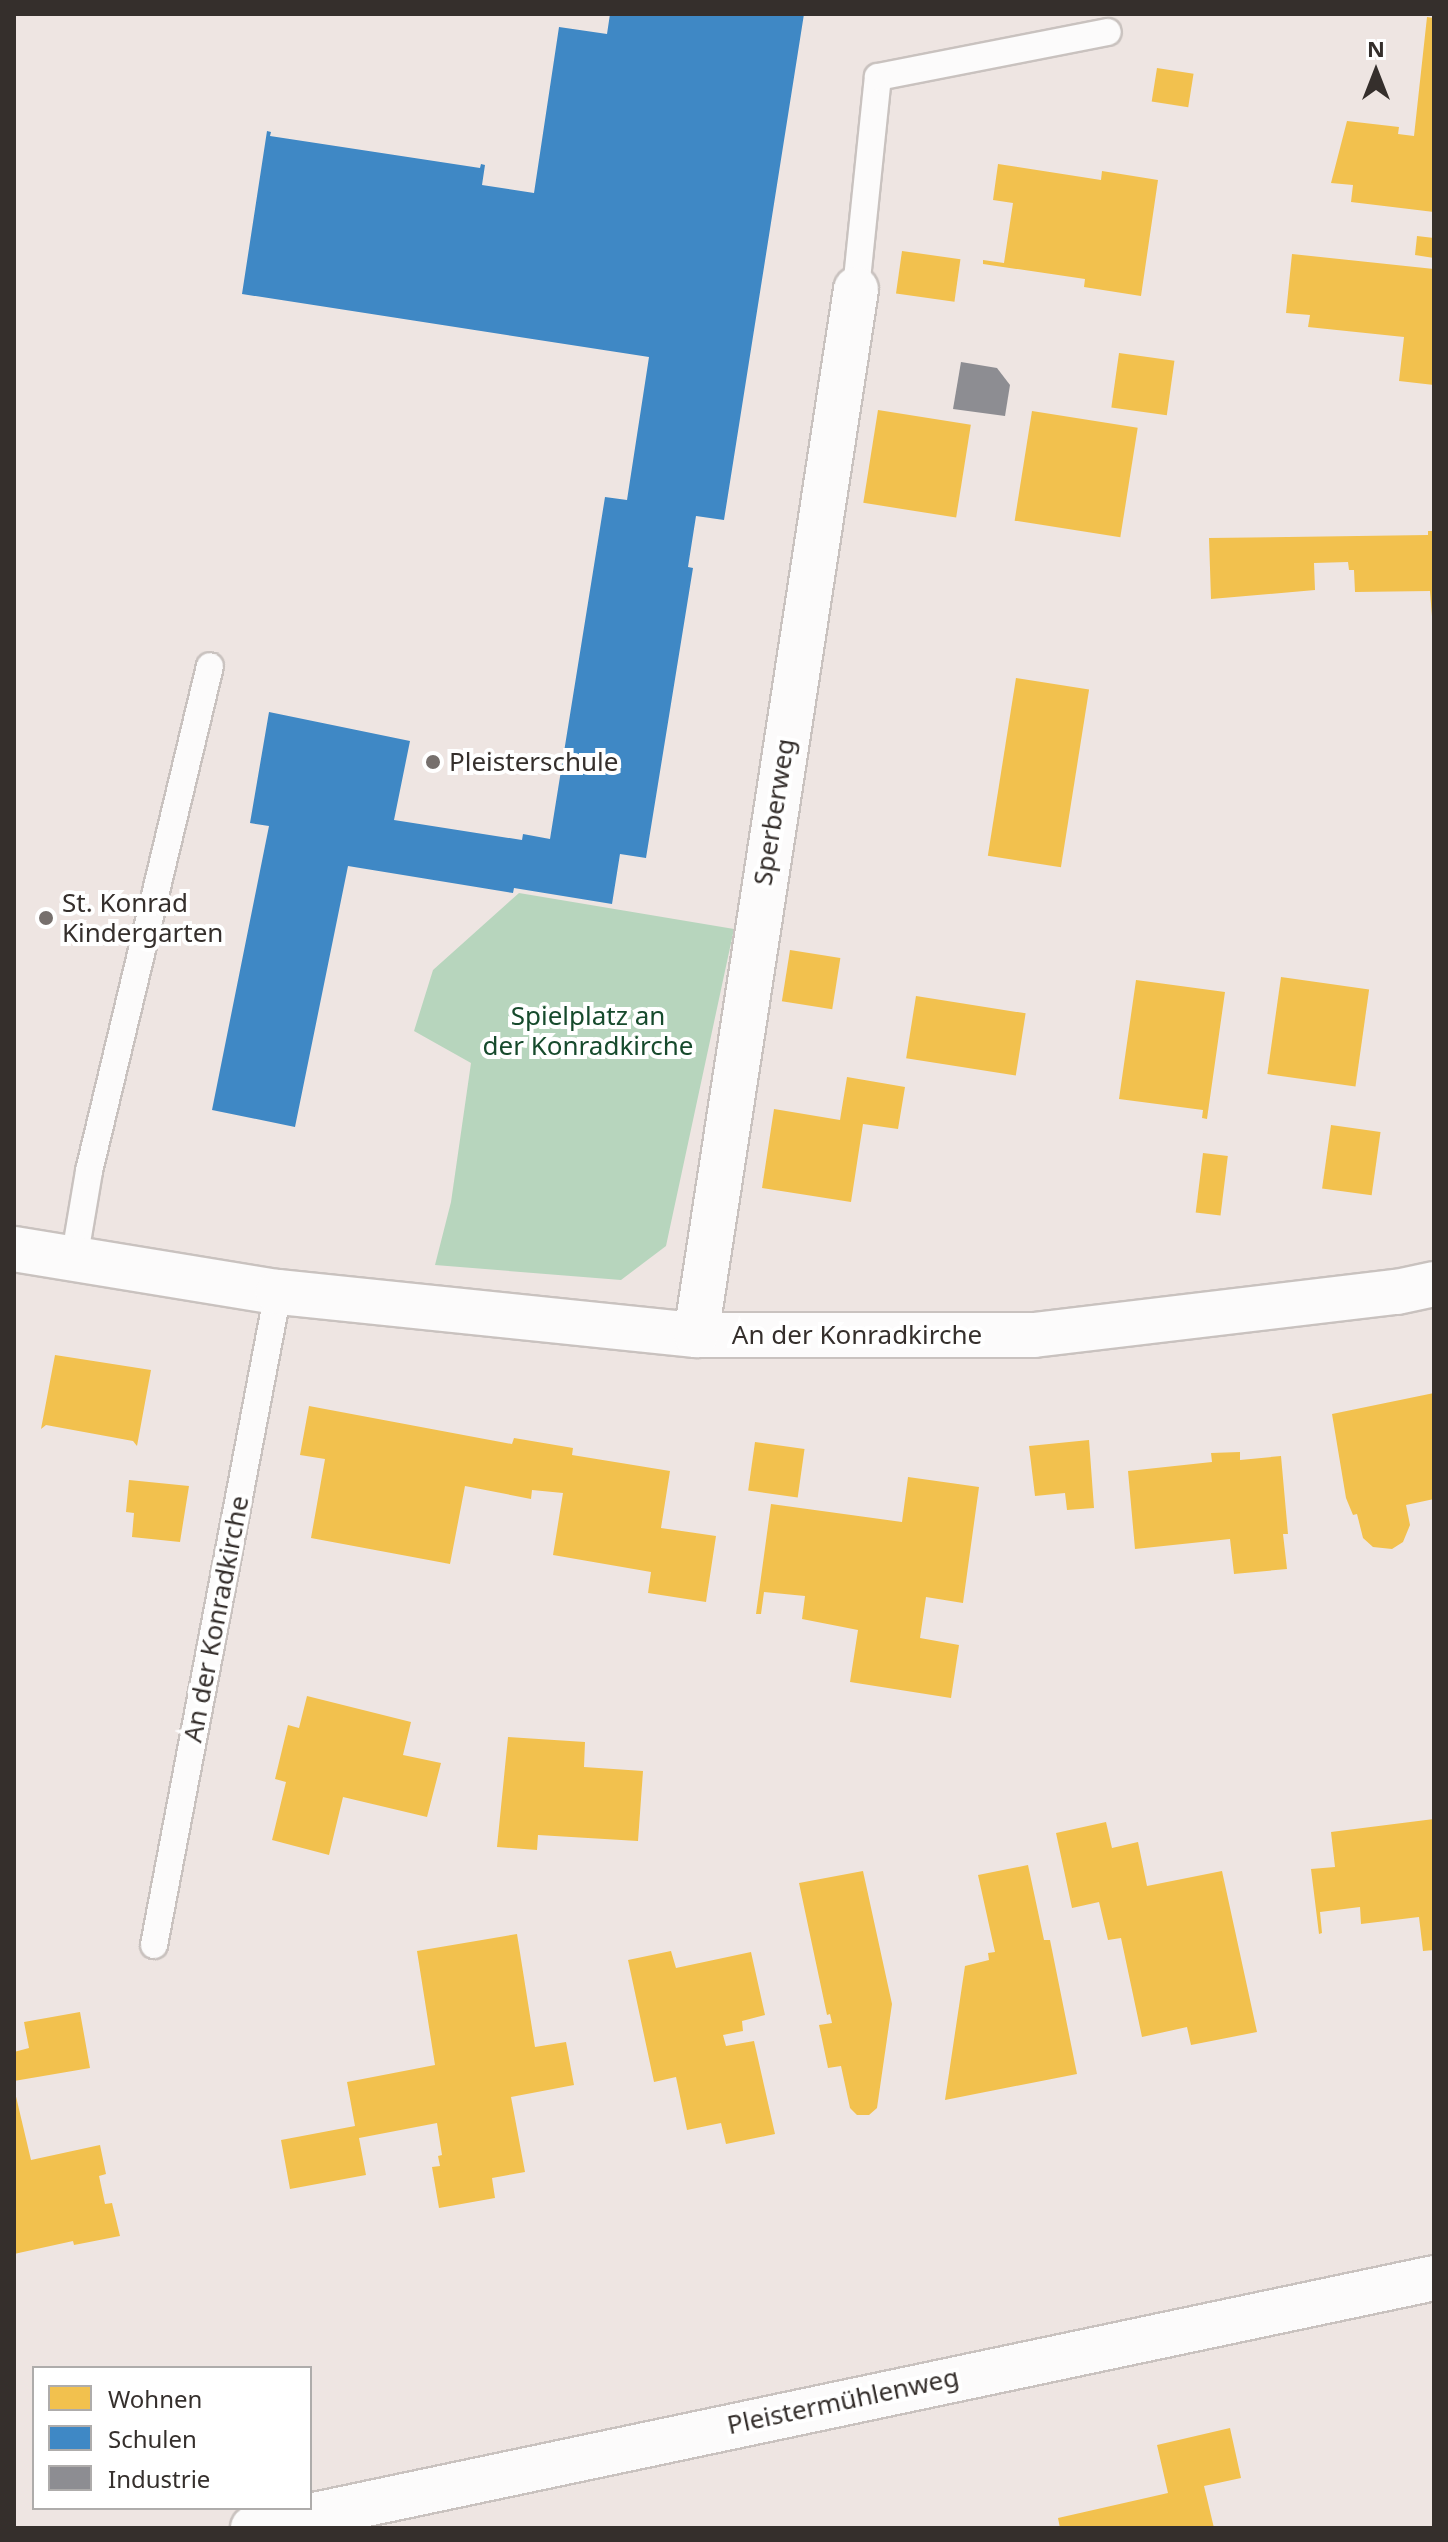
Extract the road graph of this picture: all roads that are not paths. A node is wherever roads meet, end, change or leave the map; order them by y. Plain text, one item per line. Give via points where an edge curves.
1 (1108, 32) dead end
2 (856, 289) joint
3 (210, 666) dead end
4 (14, 1249) edge
5 (74, 1260) junction
6 (1434, 1284) edge
7 (278, 1292) junction
8 (696, 1335) junction
9 (154, 1945) dead end
10 (1434, 2278) edge
11 (253, 2528) edge

1 - 2 lane via 878,77
2 - 8 street, Sperberweg
3 - 5 lane via 89,1171
4 - 5 street, An der Konradkirche
5 - 7 street, An der Konradkirche
6 - 8 street, An der Konradkirche via 1034,1335
7 - 8 street, An der Konradkirche
7 - 9 lane, An der Konradkirche
10 - 11 street, Pleistermühlenweg

